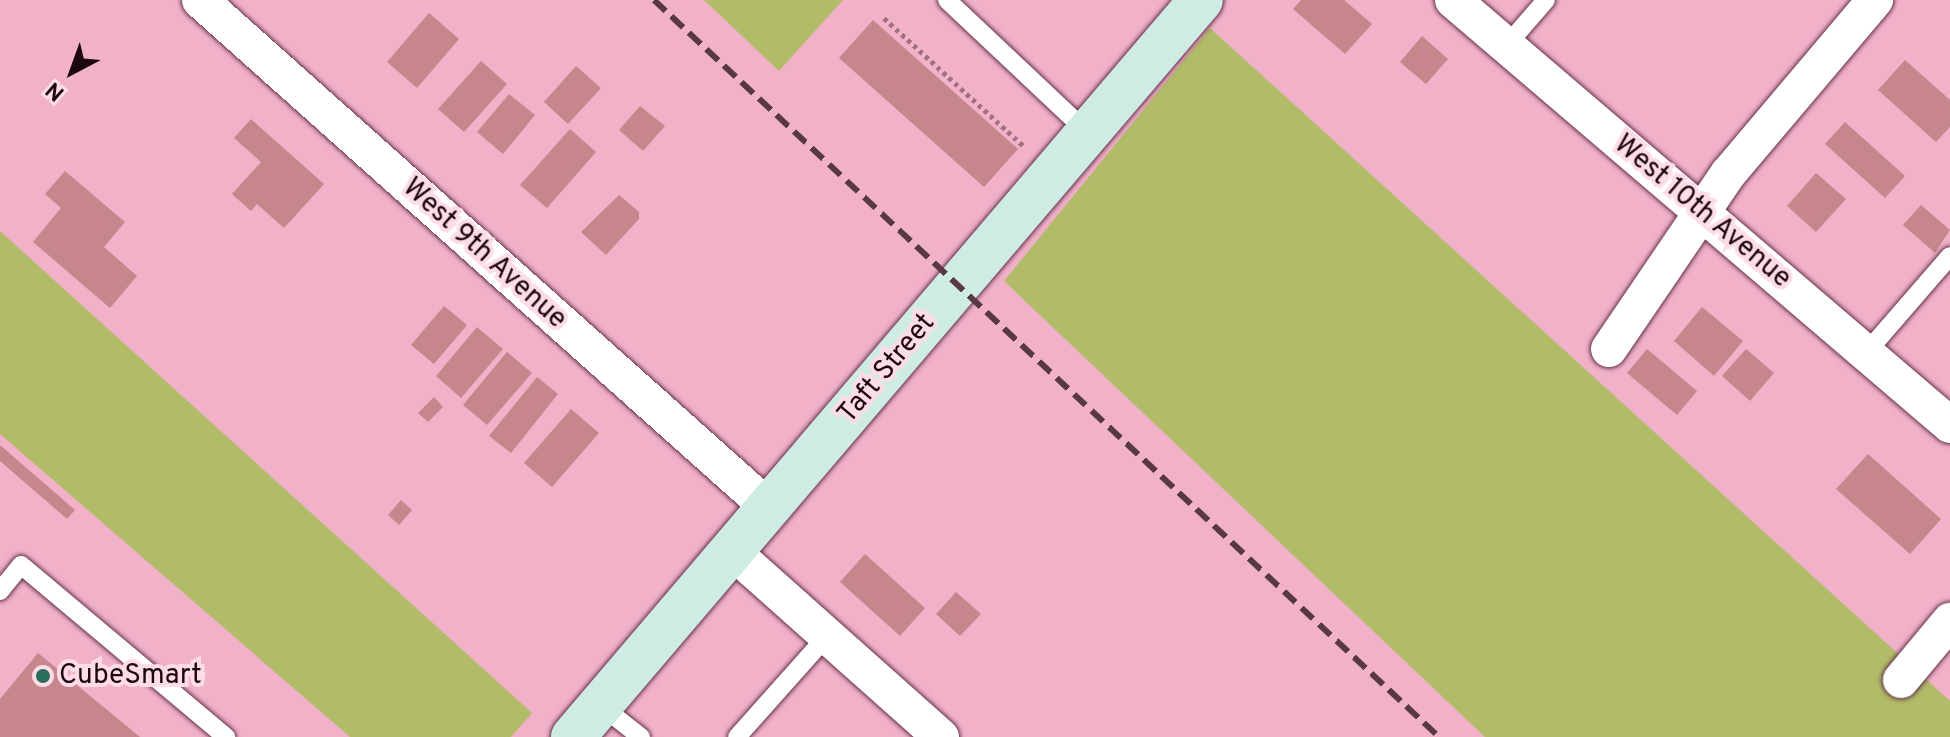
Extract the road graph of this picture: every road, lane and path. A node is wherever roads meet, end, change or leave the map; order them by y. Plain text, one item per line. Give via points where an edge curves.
1 (200, 0) edge
2 (947, 0) edge
3 (1201, 0) edge
4 (1453, 0) edge
5 (1546, 0) edge
6 (1875, 0) edge
7 (884, 18) dead end
8 (1506, 46) junction
9 (1088, 133) junction
10 (1025, 147) dead end
11 (1702, 211) junction
12 (1950, 256) edge
13 (1609, 349) dead end
14 (1866, 353) junction
15 (1950, 425) edge
16 (769, 508) junction
17 (732, 551) junction
18 (0, 591) edge
19 (1950, 621) edge
20 (827, 636) junction
21 (1901, 680) dead end
22 (586, 721) edge
23 (226, 737) edge
24 (641, 737) edge
25 (737, 737) edge
26 (941, 737) edge

1 - 16 street, West 9th Avenue
2 - 9 lane
3 - 9 street, Taft Street
4 - 8 street, West 10th Avenue
5 - 8 lane
6 - 11 street
7 - 10 path
8 - 11 street, West 10th Avenue
9 - 16 street, Taft Street
11 - 13 street
11 - 14 street, West 10th Avenue
12 - 14 lane
14 - 15 street, West 10th Avenue
16 - 17 street, Taft Street
17 - 20 street
17 - 22 street, Taft Street
18 - 23 lane via 21,565
19 - 21 street
20 - 25 lane
20 - 26 street
22 - 24 lane

